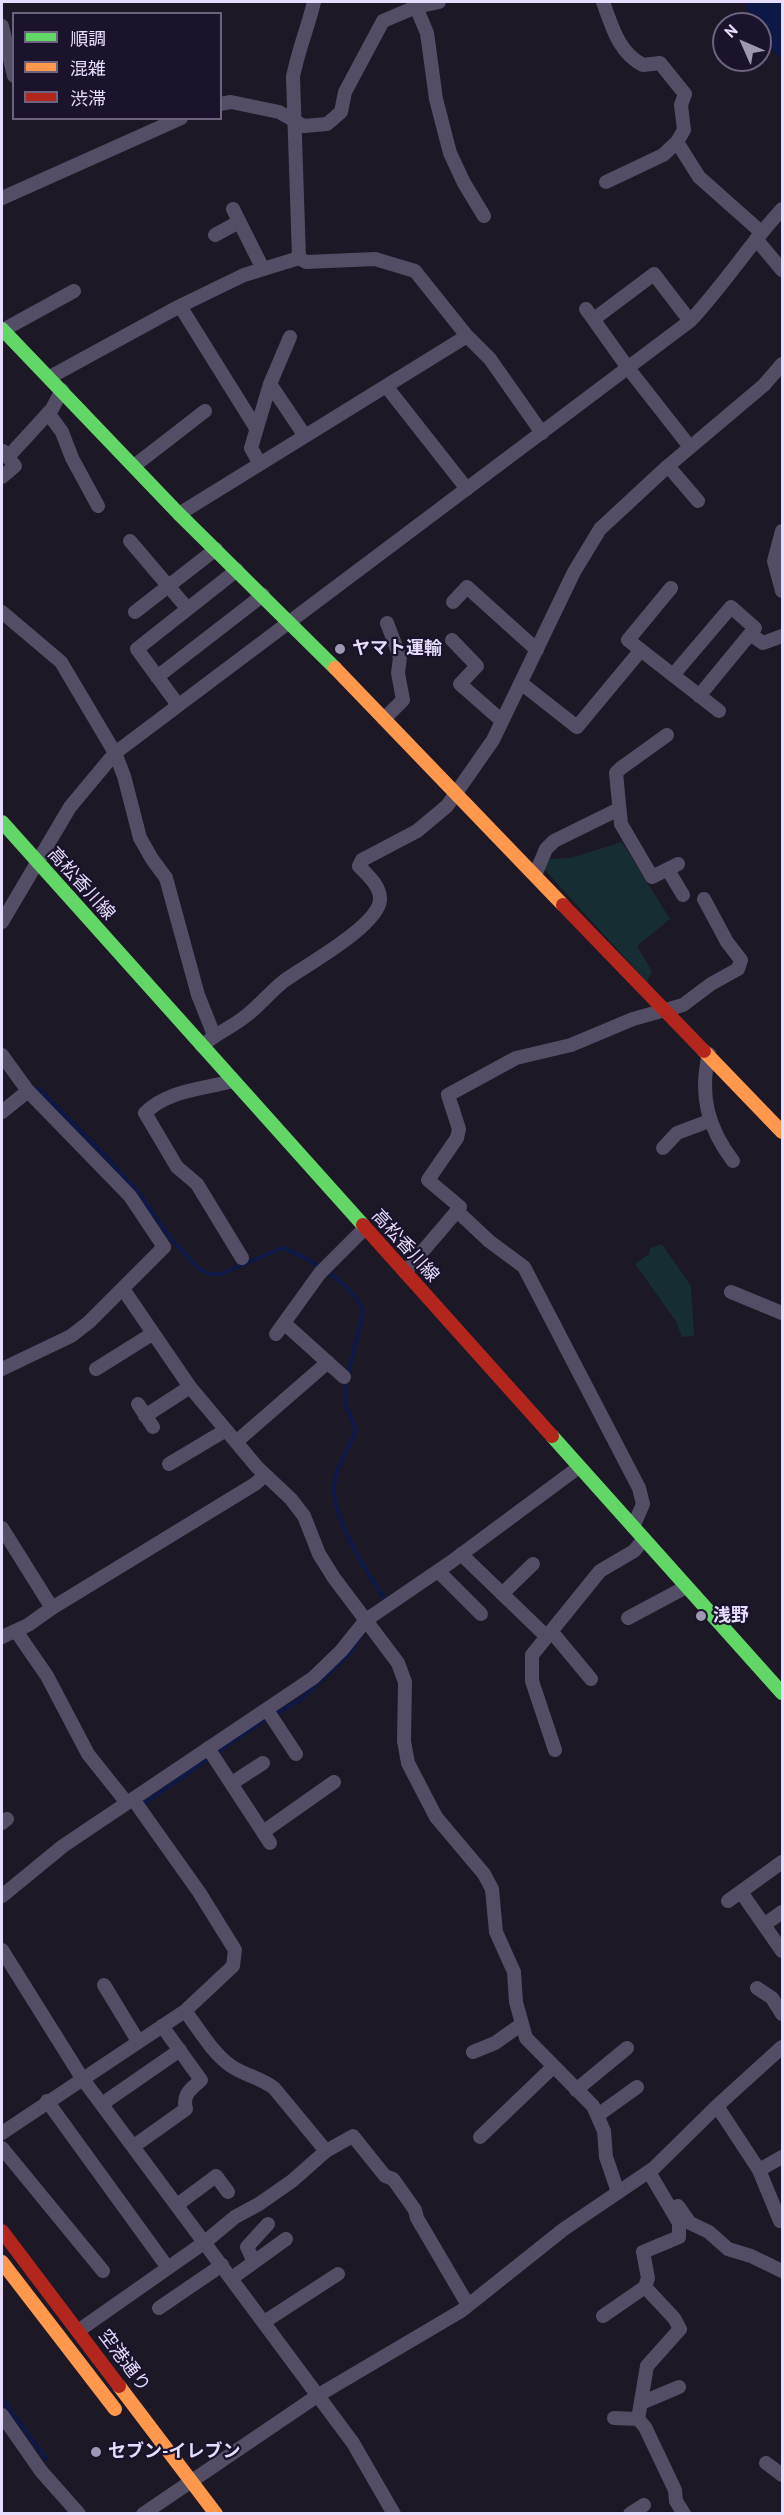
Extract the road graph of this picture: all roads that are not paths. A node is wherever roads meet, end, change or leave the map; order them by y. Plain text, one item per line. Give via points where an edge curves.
1 (314, 2) edge
2 (439, 2) edge
3 (603, 2) edge
4 (416, 7) junction
5 (2, 26) edge
6 (12, 68) edge
7 (222, 104) edge
8 (177, 120) edge
9 (294, 121) junction
10 (677, 142) junction
11 (606, 182) dead end
12 (2, 198) edge
13 (783, 209) edge
14 (484, 216) dead end
15 (215, 235) dead end
16 (759, 236) junction
17 (298, 258) junction
18 (263, 269) junction
19 (783, 270) edge
20 (74, 291) dead end
21 (180, 306) junction
22 (690, 321) junction
23 (2, 329) edge
24 (467, 336) junction
25 (290, 337) dead end
26 (783, 364) edge
27 (628, 368) junction
28 (50, 377) junction
29 (270, 384) junction
30 (386, 386) junction
31 (62, 390) junction
32 (206, 411) dead end
33 (48, 413) junction
34 (256, 428) junction
35 (542, 433) junction
36 (305, 436) junction
37 (690, 447) junction
38 (5, 453) edge
39 (260, 464) junction
40 (134, 466) junction
41 (668, 466) junction
42 (2, 477) edge
43 (467, 489) junction
44 (698, 501) dead end
45 (98, 506) dead end
46 (179, 514) junction
47 (783, 531) edge
48 (130, 541) dead end
49 (216, 549) junction
50 (237, 570) junction
51 (168, 586) junction
52 (671, 588) dead end
53 (783, 591) edge
54 (262, 595) junction
55 (453, 602) dead end
56 (187, 608) junction
57 (2, 612) edge
58 (135, 612) dead end
59 (289, 620) junction
60 (387, 623) dead end
61 (750, 634) junction
62 (783, 636) edge
63 (452, 640) dead end
64 (537, 650) junction
65 (641, 650) junction
66 (673, 675) junction
67 (157, 677) junction
68 (521, 683) junction
69 (699, 696) junction
70 (178, 705) junction
71 (719, 711) dead end
72 (384, 719) junction
73 (502, 721) junction
74 (667, 735) dead end
75 (115, 753) junction
76 (455, 792) junction
77 (619, 809) junction
78 (2, 822) edge
79 (38, 863) junction
80 (536, 875) junction
81 (683, 895) dead end
82 (704, 899) dead end
83 (2, 922) edge
84 (666, 1010) junction
85 (214, 1035) junction
86 (202, 1046) junction
87 (709, 1054) junction
88 (2, 1055) edge
89 (234, 1081) junction
90 (27, 1090) junction
91 (2, 1112) edge
92 (709, 1121) junction
93 (783, 1132) edge
94 (663, 1148) dead end
95 (733, 1161) dead end
96 (457, 1211) junction
97 (365, 1228) junction
98 (242, 1258) dead end
99 (405, 1272) junction
100 (123, 1289) junction
101 (731, 1292) dead end
102 (783, 1313) edge
103 (152, 1334) junction
104 (328, 1362) junction
105 (2, 1369) edge
106 (96, 1369) dead end
107 (344, 1377) dead end
108 (190, 1387) junction
109 (146, 1416) dead end
110 (226, 1430) junction
111 (236, 1442) junction
112 (169, 1464) dead end
113 (579, 1467) junction
114 (265, 1475) junction
115 (633, 1527) junction
116 (2, 1528) edge
117 (644, 1539) junction
118 (7, 1550) edge
119 (461, 1554) junction
120 (533, 1564) dead end
121 (438, 1570) junction
122 (687, 1587) junction
123 (502, 1594) junction
124 (52, 1608) junction
125 (480, 1614) dead end
126 (628, 1618) dead end
127 (369, 1624) junction
128 (16, 1631) junction
129 (548, 1634) junction
130 (2, 1637) edge
131 (776, 1676) edge
132 (591, 1679) dead end
133 (783, 1694) edge
134 (269, 1714) junction
135 (555, 1750) dead end
136 (211, 1753) junction
137 (296, 1754) dead end
138 (263, 1763) dead end
139 (334, 1782) dead end
140 (232, 1784) junction
141 (130, 1801) junction
142 (783, 1862) edge
143 (741, 1892) junction
144 (2, 1896) edge
145 (728, 1901) dead end
146 (783, 1912) edge
147 (764, 1924) junction
148 (2, 1950) edge
149 (783, 1951) edge
150 (104, 1985) dead end
151 (757, 1988) dead end
152 (185, 2011) junction
153 (783, 2014) edge
154 (522, 2024) junction
155 (162, 2026) junction
156 (138, 2041) junction
157 (783, 2047) edge
158 (627, 2048) dead end
159 (180, 2050) junction
160 (472, 2052) dead end
161 (553, 2067) junction
162 (82, 2078) junction
163 (637, 2087) dead end
164 (576, 2090) junction
165 (47, 2101) junction
166 (102, 2104) junction
167 (717, 2106) junction
168 (598, 2115) junction
169 (2, 2133) edge
170 (480, 2137) dead end
171 (134, 2146) junction
172 (2, 2148) edge
173 (326, 2151) junction
174 (783, 2157) edge
175 (652, 2170) junction
176 (759, 2170) junction
177 (228, 2192) dead end
178 (618, 2192) junction
179 (177, 2205) junction
180 (783, 2220) edge
181 (268, 2224) dead end
182 (2, 2230) edge
183 (286, 2239) dead end
184 (205, 2242) junction
185 (163, 2261) dead end
186 (2, 2262) edge
187 (254, 2262) junction
188 (222, 2265) junction
189 (103, 2271) dead end
190 (783, 2271) edge
191 (338, 2274) dead end
192 (232, 2278) junction
193 (645, 2287) junction
194 (468, 2305) junction
195 (159, 2308) dead end
196 (603, 2316) dead end
197 (264, 2322) junction
198 (78, 2331) junction
199 (679, 2387) dead end
200 (317, 2396) junction
201 (641, 2403) junction
202 (2, 2415) edge
203 (614, 2418) dead end
204 (638, 2419) junction
205 (126, 2423) dead end
206 (766, 2463) dead end
207 (783, 2475) edge
208 (191, 2480) junction
209 (174, 2484) junction
210 (190, 2505) dead end
211 (644, 2505) dead end
212 (79, 2514) edge
213 (143, 2514) edge
214 (216, 2514) edge
215 (394, 2514) edge
216 (630, 2514) edge
217 (684, 2514) edge

1 - 9 street via 296,59
2 - 4 street
3 - 10 street via 616,39 625,51 643,65 660,63 685,94 681,105 684,130
4 - 9 street via 383,21 335,118 327,124 304,126
4 - 14 street via 427,33 436,99 450,153
5 - 6 street
7 - 9 street via 279,112
8 - 12 street
9 - 17 street
10 - 11 street via 663,155
10 - 16 street via 699,177
13 - 16 street
15 - 18 street via 236,215
16 - 19 street
16 - 22 street
17 - 18 street
17 - 24 street via 306,262 375,259 415,271
18 - 21 street
20 - 23 street
21 - 28 street
21 - 34 street
22 - 27 street
22 - 27 street via 654,274 590,314
23 - 28 main road
24 - 30 street
24 - 35 street via 490,359
25 - 29 street
26 - 37 street via 764,385
27 - 35 street
27 - 37 street
28 - 31 main road
29 - 34 street
29 - 36 street
30 - 36 street
30 - 43 street
31 - 33 street
31 - 40 main road
32 - 40 street
33 - 38 street
33 - 45 street via 62,432
34 - 39 street via 251,448
35 - 43 street
36 - 39 street
37 - 41 street
38 - 42 street via 15,466
39 - 46 street
40 - 46 main road
41 - 44 street
41 - 64 street via 600,529
43 - 59 street
46 - 49 main road
47 - 53 street via 774,561
48 - 51 street
49 - 50 main road
49 - 51 street
50 - 54 main road
50 - 56 street
51 - 56 street
51 - 58 street
52 - 65 street via 628,640
54 - 59 main road
54 - 67 street
55 - 64 street via 467,587
56 - 67 street via 137,649
57 - 75 street via 61,662
59 - 70 street
59 - 72 main road
60 - 72 street via 400,657 398,673 403,700
61 - 62 street via 763,643
61 - 66 street via 755,628 731,607
61 - 69 street
63 - 73 street via 477,666 460,684
64 - 68 street
65 - 66 street
65 - 68 street via 577,727
66 - 69 street
67 - 70 street
68 - 73 street
69 - 71 street
70 - 75 street
72 - 76 main road
73 - 76 street
74 - 77 street via 616,773
75 - 79 street via 70,807
75 - 85 street via 140,838 166,878 198,995
76 - 80 main road
76 - 85 street via 438,816 362,860 359,866 380,892 380,901 377,911 361,928 283,982 247,1016
77 - 80 street via 554,841 546,849
77 - 81 street via 621,824 652,878 673,867
78 - 79 main road, 高松香川線
79 - 83 street
79 - 86 main road, 高松香川線
80 - 84 main road
82 - 84 street via 741,960 738,969 683,1005
84 - 87 main road
84 - 96 street via 571,1045 516,1058 448,1095 459,1128 457,1138 428,1180 460,1207
85 - 86 street
86 - 89 main road, 高松香川線
87 - 92 street via 705,1070
87 - 93 main road
88 - 90 street
89 - 97 main road, 高松香川線
89 - 98 street via 185,1090 144,1113 177,1167 197,1184
90 - 91 street
90 - 100 street via 130,1196 164,1247
92 - 94 street via 677,1133
92 - 95 street
96 - 99 street
96 - 115 street via 524,1267 639,1488 643,1504
97 - 99 main road, 高松香川線
97 - 104 street via 320,1273 280,1328
99 - 113 main road, 高松香川線
100 - 103 street
100 - 105 street via 71,1336
101 - 102 street
103 - 106 street
103 - 108 street
104 - 107 street
104 - 111 street
108 - 109 street
108 - 110 street
110 - 111 street
110 - 112 street
111 - 114 street
113 - 115 main road, 高松香川線
113 - 119 street
114 - 124 street
114 - 127 street via 304,1516 319,1554
115 - 117 main road, 高松香川線
116 - 118 street
117 - 122 main road, 高松香川線
117 - 129 street via 634,1551 600,1571
118 - 124 street
119 - 121 street
119 - 123 street
120 - 123 street
121 - 125 street
121 - 127 street
122 - 126 street
122 - 131 main road, 高松香川線
123 - 129 street
124 - 128 street
127 - 134 street
127 - 154 street via 398,1663 405,1682 404,1741 408,1763 436,1817 492,1889 496,1932 514,1972
128 - 130 street
128 - 141 street via 46,1676 88,1754
129 - 132 street
129 - 135 street via 532,1656 532,1681
131 - 133 main road, 高松香川線
134 - 136 street
134 - 137 street
136 - 140 street
136 - 141 street
138 - 140 street
139 - 140 street via 312,1806 267,1837
141 - 144 street via 63,1846
141 - 152 street via 199,1892 235,1950 233,1966
142 - 143 street
143 - 145 street
143 - 147 street
146 - 147 street
147 - 149 street
148 - 162 street
150 - 156 street
151 - 153 street via 772,1998
152 - 155 street
152 - 173 street via 230,2066 274,2088
154 - 160 street via 495,2043
154 - 161 street via 526,2037
155 - 156 street
155 - 159 street
156 - 162 street
157 - 167 street
158 - 164 street
159 - 166 street
159 - 171 street via 201,2080 186,2094 186,2109
161 - 164 street
161 - 170 street
162 - 165 street
162 - 166 street
163 - 168 street
164 - 168 street
165 - 169 street
165 - 185 street
166 - 171 street
167 - 175 street
167 - 176 street
168 - 178 street
171 - 179 street
172 - 189 street
173 - 184 street via 292,2181 235,2217
173 - 194 street via 353,2136 385,2176 393,2179 415,2210
174 - 176 street
175 - 178 street
175 - 190 street via 690,2223 710,2232 728,2249
175 - 193 street via 679,2223 678,2237 643,2252 648,2278
176 - 180 street via 780,2221
177 - 179 street via 216,2176
178 - 194 street
179 - 184 street
181 - 187 street via 247,2247
182 - 198 main road, 空港通り
183 - 187 street
184 - 188 street
184 - 198 street
186 - 205 main road, 空港通り
187 - 192 street
188 - 192 street
188 - 195 street
191 - 197 street
192 - 197 street
193 - 196 street
193 - 201 street via 680,2329 647,2366
194 - 200 street
197 - 200 street
198 - 208 main road, 空港通り
199 - 201 street
200 - 208 street
200 - 215 street via 353,2443
201 - 204 street
202 - 212 street via 41,2471
203 - 204 street
204 - 217 street
206 - 207 street
208 - 209 street
208 - 214 main road, 空港通り
209 - 210 main road
209 - 213 street
211 - 216 street

